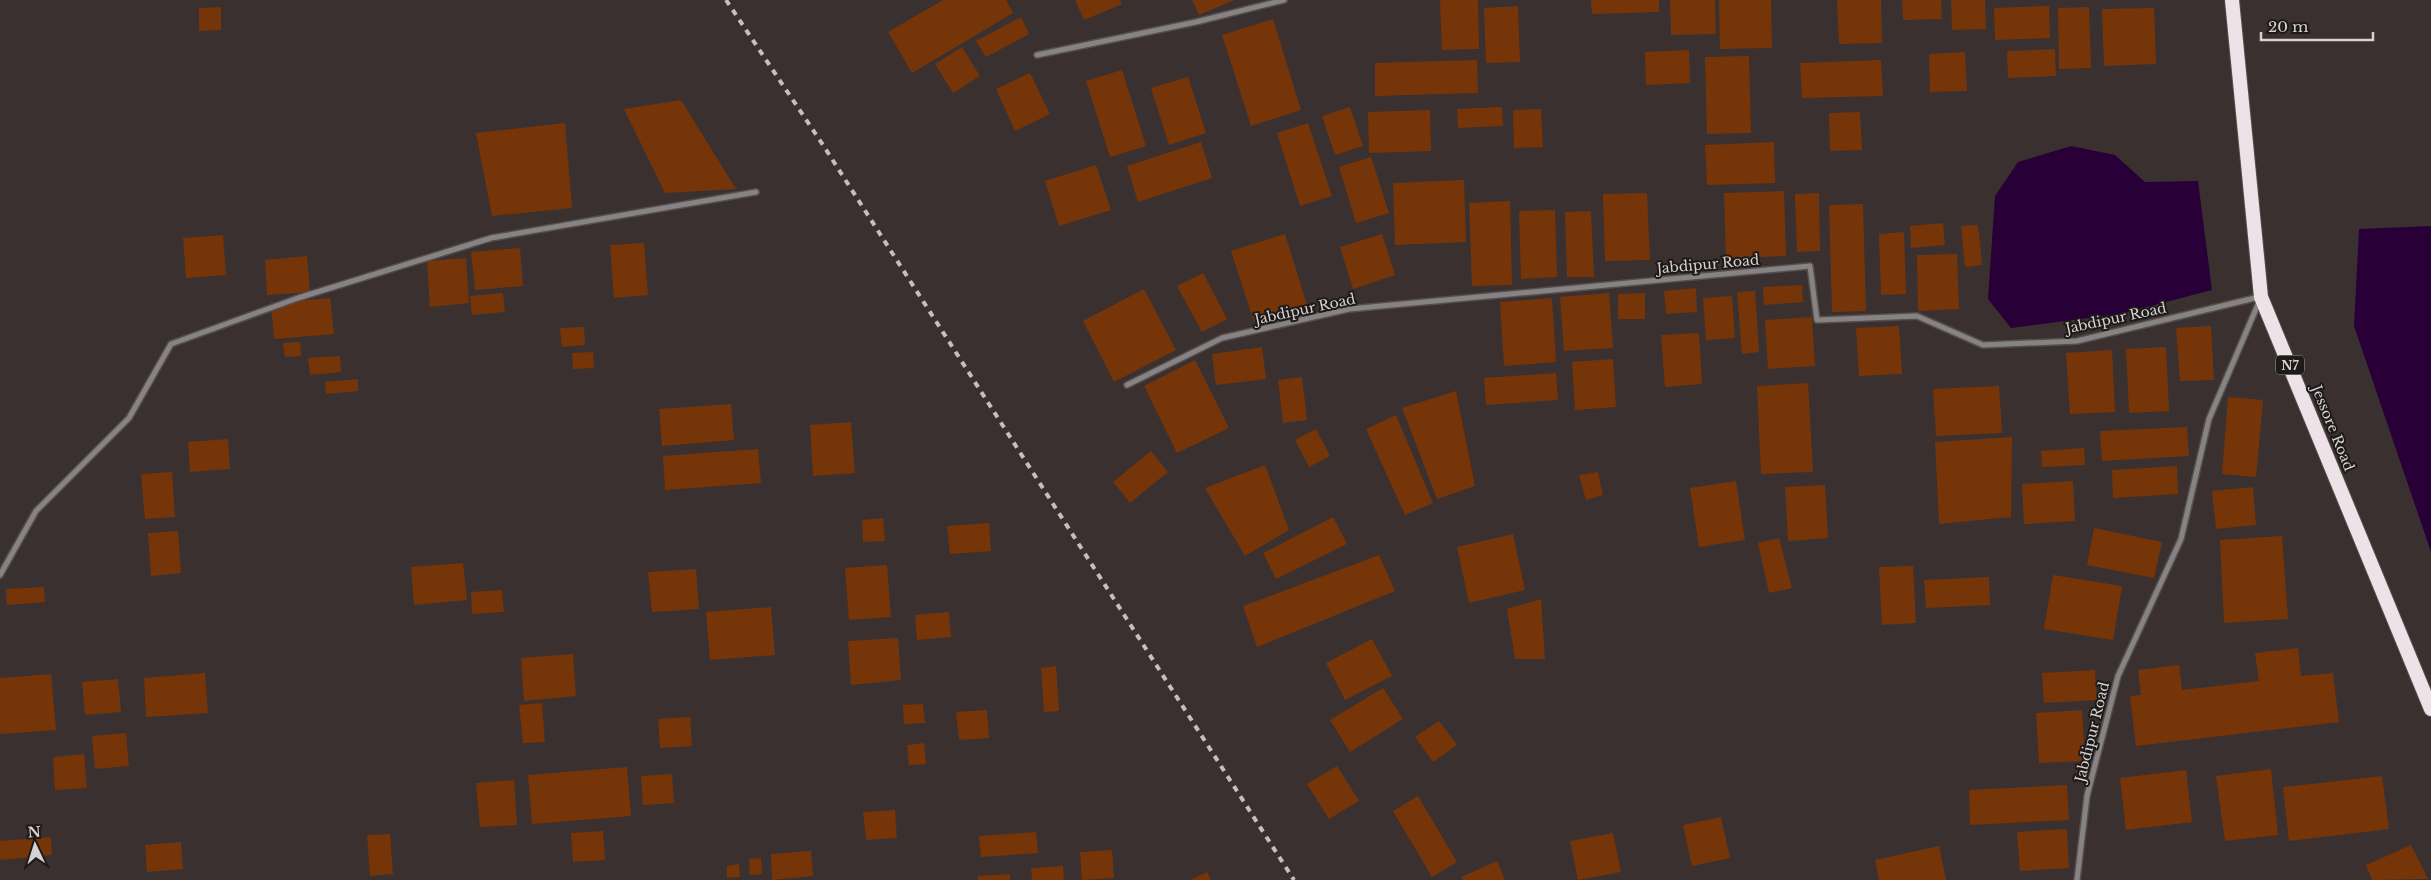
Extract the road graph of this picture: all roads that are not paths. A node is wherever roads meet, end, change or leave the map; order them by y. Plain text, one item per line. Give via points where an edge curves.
1 (1284, 0) edge
2 (2232, 0) edge
3 (1037, 55) dead end
4 (756, 192) dead end
5 (2262, 296) junction
6 (1127, 385) dead end
7 (0, 575) edge
8 (2431, 709) edge
9 (2077, 880) edge

1 - 3 street
2 - 5 highway, Jessore Road / N7
4 - 7 street via 491,238 298,298 171,344 129,418 36,511
5 - 6 street, Jabdipur Road via 2077,341 1984,346 1917,316 1816,320 1810,266 1349,310 1222,338
5 - 8 highway, Jessore Road / N7
5 - 9 street, Jabdipur Road via 2209,420 2181,539 2118,676 2087,796

